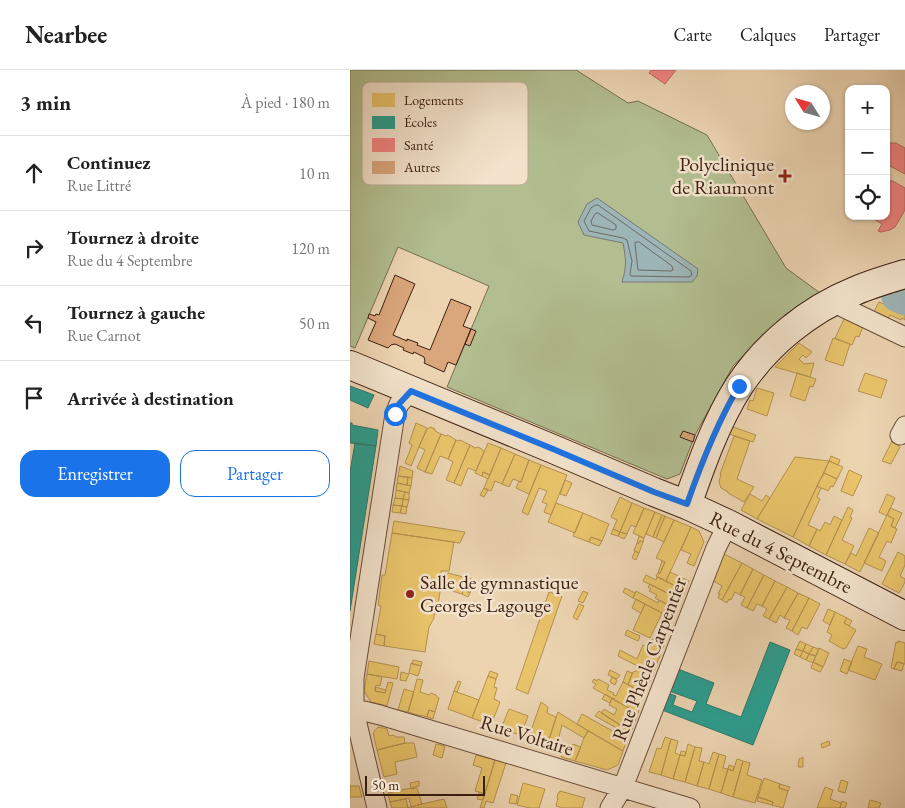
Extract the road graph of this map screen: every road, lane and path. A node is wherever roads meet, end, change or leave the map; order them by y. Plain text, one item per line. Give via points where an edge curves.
1 (905, 274) edge
2 (832, 302) junction
3 (905, 337) edge
4 (350, 365) edge
5 (404, 400) junction
6 (687, 504) junction
7 (728, 524) junction
8 (905, 616) edge
9 (352, 712) edge
10 (623, 787) junction
11 (378, 808) edge
12 (610, 808) edge
13 (690, 808) edge

1 - 2 street
2 - 3 street
2 - 6 street via 786,333 739,386 715,431
4 - 5 street, Rue du 4 Septembre via 384,379
5 - 6 street, Rue du 4 Septembre via 553,449
5 - 9 street via 354,678
6 - 7 street, Rue du 4 Septembre
7 - 8 street, Rue du 4 Septembre
7 - 10 street, Rue Phècle Carpentier
9 - 10 street, Rue Voltaire via 380,715
9 - 11 street
10 - 12 street, Rue Phècle Carpentier
10 - 13 street, Rue Voltaire

